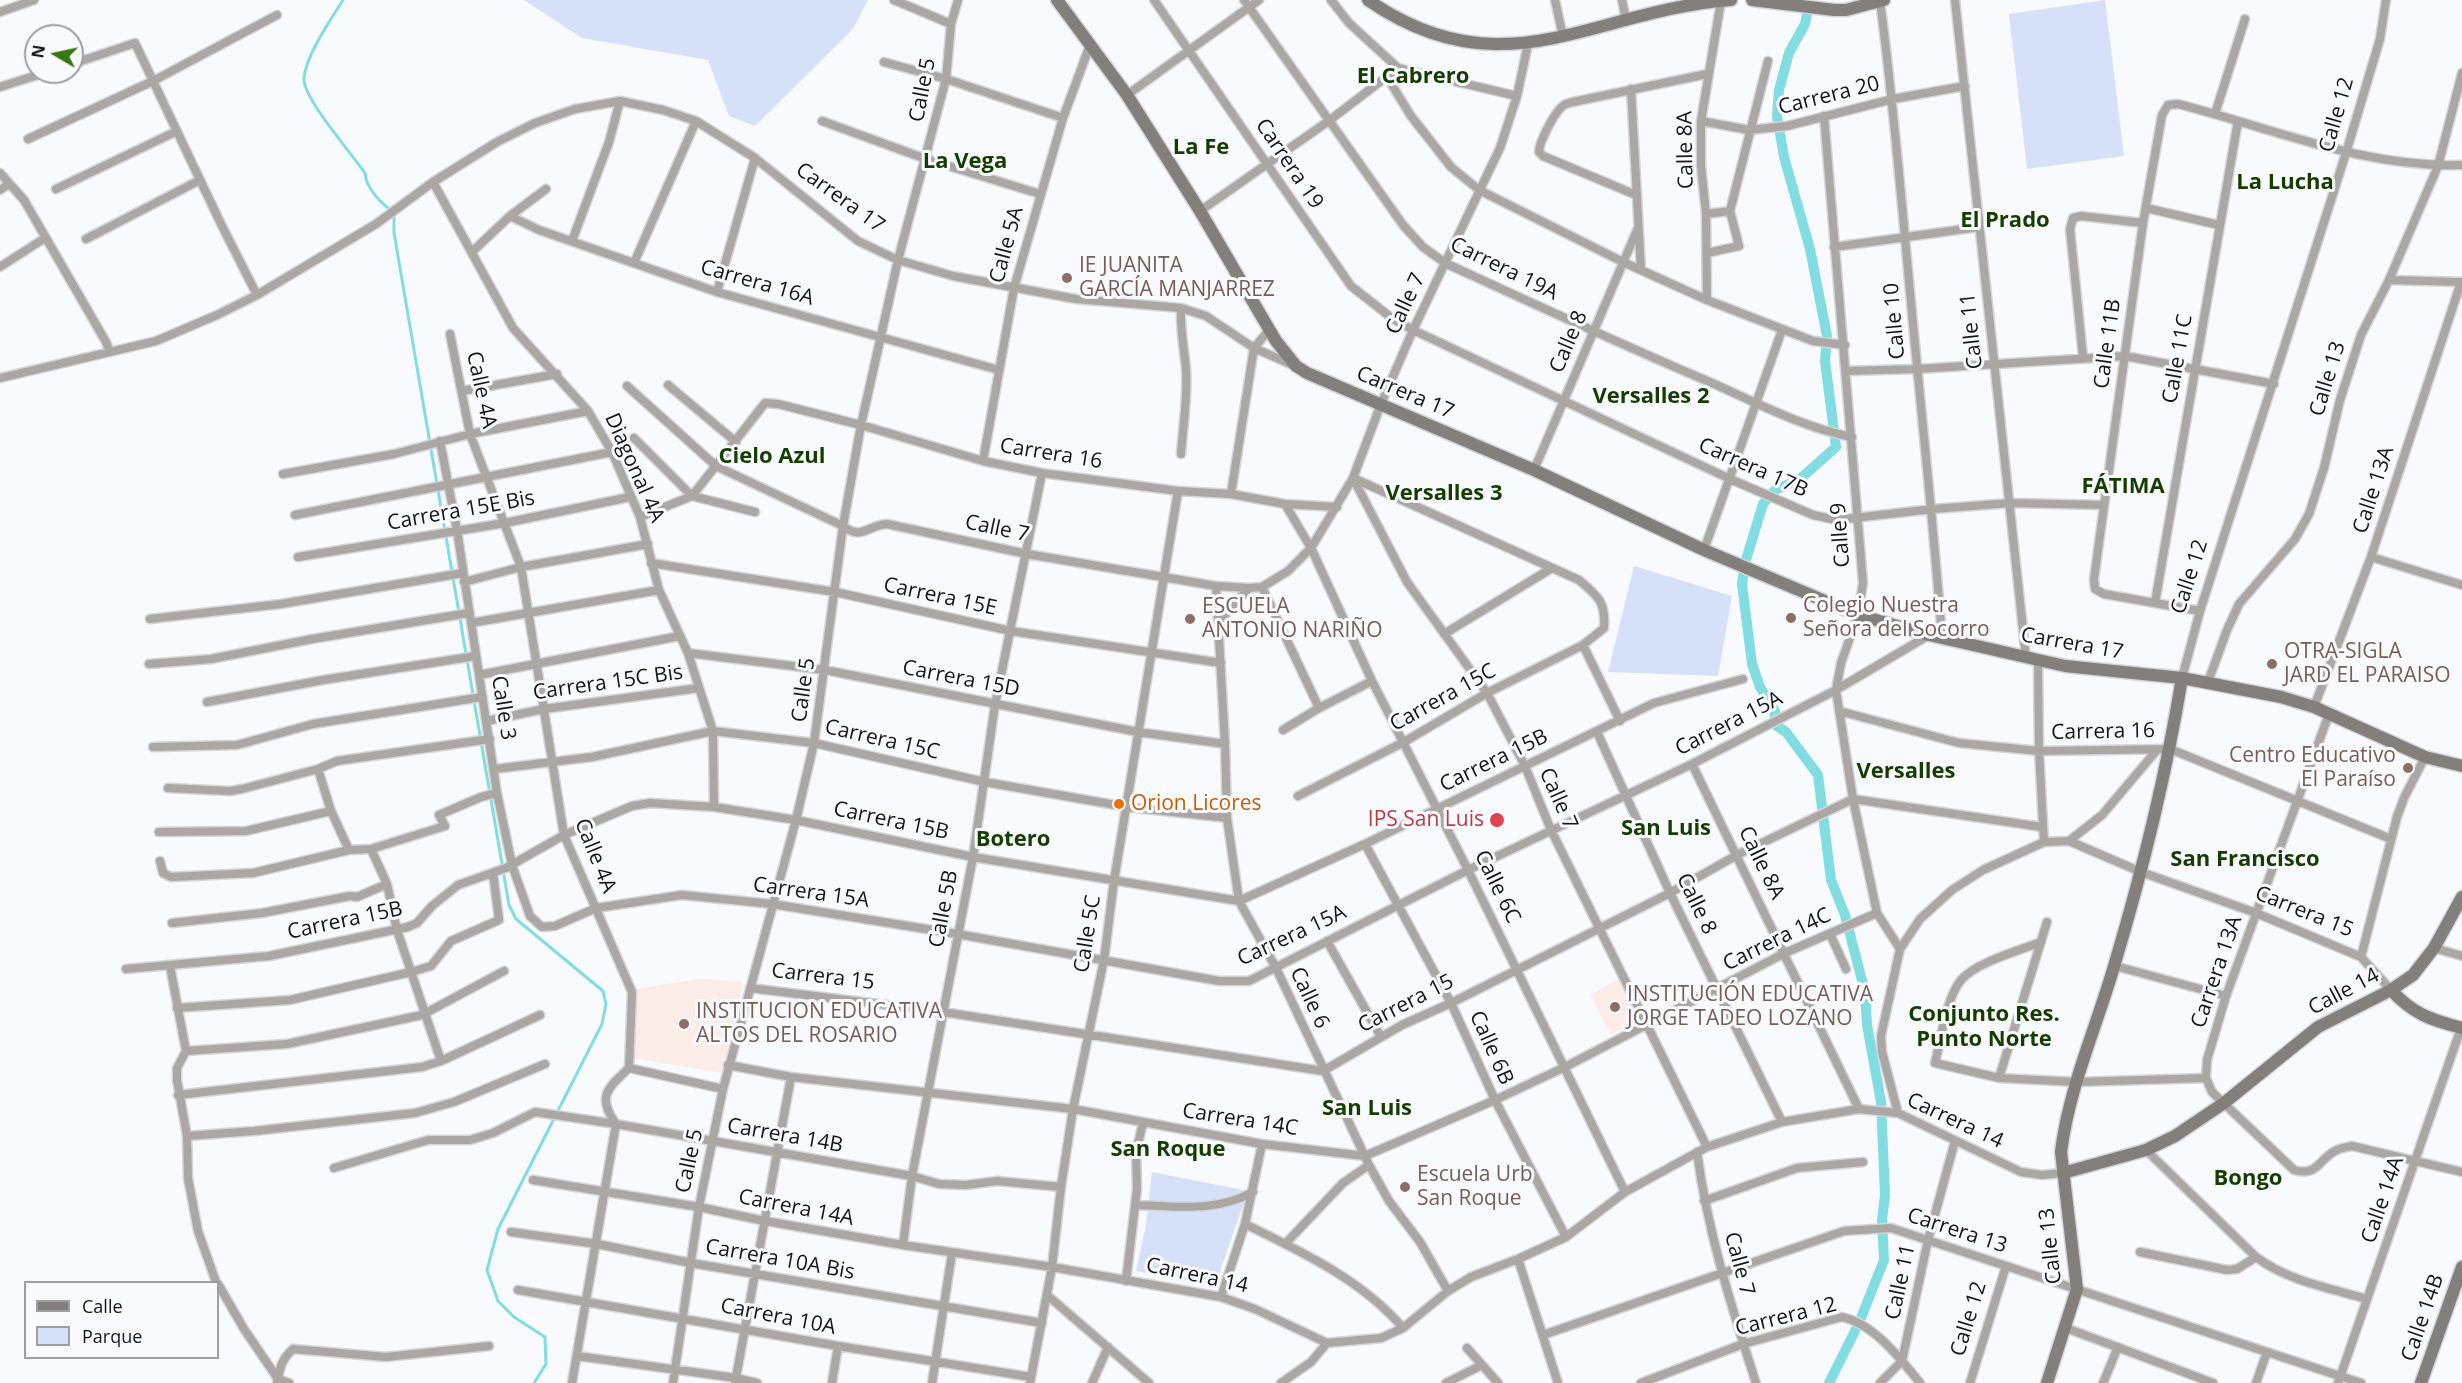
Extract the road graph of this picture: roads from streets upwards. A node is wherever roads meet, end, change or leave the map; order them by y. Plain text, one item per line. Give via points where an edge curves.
1 (34, 0) edge
2 (894, 0) edge
3 (958, 0) edge
4 (1057, 0) edge
5 (1154, 0) edge
6 (1259, 0) edge
7 (1331, 0) edge
8 (1368, 0) edge
9 (1555, 0) edge
10 (1622, 0) edge
11 (1731, 0) edge
12 (1752, 0) edge
13 (1955, 0) edge
14 (2386, 0) edge
15 (1721, 1) edge
16 (1882, 1) edge
17 (1246, 4) edge
18 (0, 12) edge
19 (278, 15) dead end
20 (2245, 19) dead end
21 (1626, 21) junction
22 (951, 24) junction
23 (1563, 37) junction
24 (1528, 44) junction
25 (1090, 45) junction
26 (1189, 49) junction
27 (84, 60) edge
28 (1768, 61) dead end
29 (884, 62) dead end
30 (1398, 68) junction
31 (2462, 73) edge
32 (1707, 74) junction
33 (1387, 77) junction
34 (24, 79) edge
35 (946, 80) junction
36 (153, 81) junction
37 (1965, 86) junction
38 (0, 87) edge
39 (1631, 89) junction
40 (1127, 95) junction
41 (1517, 96) junction
42 (1893, 99) junction
43 (620, 101) junction
44 (2215, 114) junction
45 (1824, 116) junction
46 (1063, 118) junction
47 (1330, 120) junction
48 (696, 121) junction
49 (2238, 121) junction
50 (822, 122) dead end
51 (1701, 122) junction
52 (1749, 130) junction
53 (177, 131) junction
54 (28, 139) dead end
55 (2346, 153) junction
56 (755, 158) junction
57 (926, 159) junction
58 (1269, 164) junction
59 (2462, 165) edge
60 (2438, 166) junction
61 (0, 172) edge
62 (200, 180) junction
63 (433, 182) junction
64 (9, 184) junction
65 (0, 189) edge
66 (56, 189) dead end
67 (546, 189) dead end
68 (1479, 190) junction
69 (1040, 194) junction
70 (1636, 195) junction
71 (2146, 208) junction
72 (1200, 211) junction
73 (1730, 211) junction
74 (1706, 214) junction
75 (510, 216) junction
76 (2143, 223) junction
77 (2219, 225) junction
78 (1979, 226) junction
79 (1638, 228) junction
80 (1905, 236) junction
81 (45, 237) junction
82 (86, 239) dead end
83 (572, 241) junction
84 (1834, 247) junction
85 (473, 252) junction
86 (1707, 253) junction
87 (898, 260) junction
88 (1623, 262) junction
89 (634, 263) junction
90 (1445, 263) junction
91 (0, 267) edge
92 (1641, 270) junction
93 (2389, 280) junction
94 (2462, 282) edge
95 (1014, 288) junction
96 (717, 292) junction
97 (257, 295) junction
98 (1707, 300) junction
99 (1181, 308) junction
100 (1269, 330) junction
101 (1413, 330) junction
102 (1782, 330) junction
103 (1593, 332) junction
104 (450, 334) dead end
105 (880, 337) junction
106 (1845, 345) junction
107 (1254, 348) junction
108 (110, 352) junction
109 (2125, 356) junction
110 (2083, 357) junction
111 (1994, 363) junction
112 (1296, 366) junction
113 (2194, 368) junction
114 (1917, 369) junction
115 (999, 370) junction
116 (1846, 371) junction
117 (557, 374) junction
118 (0, 378) edge
119 (2274, 384) junction
120 (627, 386) dead end
121 (668, 386) dead end
122 (462, 391) junction
123 (1563, 402) junction
124 (1757, 403) junction
125 (1381, 404) junction
126 (588, 411) junction
127 (861, 425) junction
128 (470, 434) junction
129 (1852, 437) junction
130 (634, 438) dead end
131 (437, 442) junction
132 (736, 442) junction
133 (612, 452) junction
134 (1181, 454) dead end
135 (983, 461) junction
136 (716, 466) junction
137 (1534, 470) junction
138 (1042, 473) junction
139 (283, 474) dead end
140 (488, 478) junction
141 (1353, 478) junction
142 (1730, 479) junction
143 (448, 486) junction
144 (1178, 490) junction
145 (1231, 494) junction
146 (692, 496) junction
147 (630, 497) junction
148 (2011, 503) junction
149 (1285, 504) junction
150 (2104, 505) junction
151 (1336, 507) junction
152 (1933, 509) junction
153 (754, 512) dead end
154 (295, 515) dead end
155 (640, 517) junction
156 (1858, 519) junction
157 (505, 523) junction
158 (843, 526) junction
159 (457, 530) junction
160 (648, 544) junction
161 (1311, 548) junction
162 (1704, 550) junction
163 (1027, 554) junction
164 (298, 557) dead end
165 (2370, 557) junction
166 (651, 563) junction
167 (521, 567) junction
168 (1552, 568) junction
169 (459, 573) junction
170 (1163, 578) junction
171 (464, 582) junction
172 (2462, 585) edge
173 (1216, 586) junction
174 (1262, 587) junction
175 (1249, 588) junction
176 (659, 590) junction
177 (835, 592) junction
178 (2155, 603) junction
179 (2200, 611) junction
180 (528, 613) junction
181 (461, 615) junction
182 (1858, 615) junction
183 (150, 619) dead end
184 (1219, 621) junction
185 (471, 623) junction
186 (1011, 631) junction
187 (1444, 634) junction
188 (1929, 635) junction
189 (680, 636) junction
190 (1942, 638) junction
191 (1583, 645) junction
192 (1152, 652) junction
193 (688, 653) junction
194 (473, 657) junction
195 (2032, 659) junction
196 (536, 663) junction
197 (1221, 663) junction
198 (149, 664) dead end
199 (825, 670) junction
200 (479, 675) junction
201 (2182, 678) junction
202 (1743, 679) dead end
203 (1372, 681) junction
204 (2208, 682) junction
205 (699, 688) junction
206 (1836, 690) junction
207 (1487, 693) junction
208 (479, 698) junction
209 (207, 702) dead end
210 (995, 705) junction
211 (2314, 707) junction
212 (1318, 708) junction
213 (544, 709) junction
214 (1839, 711) junction
215 (2329, 714) junction
216 (487, 721) junction
217 (1620, 721) junction
218 (1283, 730) dead end
219 (713, 731) junction
220 (1138, 732) junction
221 (1597, 732) junction
222 (487, 740) junction
223 (1404, 741) junction
224 (814, 743) junction
225 (1226, 744) junction
226 (153, 747) dead end
227 (2164, 750) junction
228 (2039, 751) junction
229 (2425, 757) junction
230 (551, 760) junction
231 (1692, 764) junction
232 (1525, 766) junction
233 (2462, 766) edge
234 (495, 769) junction
235 (318, 770) junction
236 (985, 782) junction
237 (168, 788) dead end
238 (494, 794) junction
239 (1626, 795) junction
240 (1298, 796) dead end
241 (1853, 799) junction
242 (2298, 800) junction
243 (714, 807) junction
244 (1127, 807) junction
245 (1438, 808) junction
246 (332, 810) junction
247 (1227, 819) junction
248 (796, 820) junction
249 (2043, 827) junction
250 (1551, 830) junction
251 (159, 832) dead end
252 (564, 836) junction
253 (2391, 839) junction
254 (2069, 841) junction
255 (2044, 842) junction
256 (1365, 844) junction
257 (371, 849) junction
258 (349, 850) junction
259 (1737, 855) junction
260 (973, 857) junction
261 (160, 861) dead end
262 (509, 867) junction
263 (1468, 870) junction
264 (495, 872) junction
265 (2140, 872) junction
266 (1114, 881) junction
267 (387, 884) junction
268 (1670, 893) junction
269 (2462, 897) edge
270 (1239, 901) junction
271 (772, 904) junction
272 (1398, 905) junction
273 (596, 908) junction
274 (1877, 913) junction
275 (2256, 913) junction
276 (2457, 916) edge
277 (172, 922) dead end
278 (2047, 922) dead end
279 (542, 927) joint
280 (1600, 927) junction
281 (397, 930) junction
282 (957, 934) junction
283 (1830, 934) junction
284 (1327, 941) junction
285 (2041, 942) junction
286 (2434, 948) junction
287 (1900, 949) junction
288 (1785, 953) junction
289 (2462, 956) edge
290 (2361, 957) junction
291 (1104, 960) junction
292 (170, 966) junction
293 (2115, 966) junction
294 (1276, 968) junction
295 (1517, 968) junction
296 (126, 969) dead end
297 (1846, 969) dead end
298 (504, 971) dead end
299 (411, 972) junction
300 (750, 987) junction
301 (1718, 988) junction
302 (2391, 990) junction
303 (2226, 996) junction
304 (1451, 1003) junction
305 (177, 1008) junction
306 (943, 1012) junction
307 (424, 1014) junction
308 (540, 1015) dead end
309 (1647, 1024) junction
310 (2462, 1028) edge
311 (1087, 1036) junction
312 (1381, 1037) junction
313 (186, 1051) junction
314 (441, 1061) junction
315 (545, 1064) dead end
316 (728, 1065) junction
317 (1565, 1067) junction
318 (629, 1068) junction
319 (1323, 1071) junction
320 (791, 1077) junction
321 (1999, 1078) junction
322 (2206, 1078) junction
323 (2077, 1082) junction
324 (723, 1089) junction
325 (928, 1091) junction
326 (178, 1095) junction
327 (1495, 1100) junction
328 (2224, 1103) junction
329 (1073, 1109) junction
330 (1859, 1109) junction
331 (1898, 1113) junction
332 (1782, 1122) junction
333 (1143, 1123) junction
334 (616, 1124) junction
335 (187, 1136) junction
336 (1955, 1141) junction
337 (713, 1142) junction
338 (1262, 1144) junction
339 (1707, 1147) junction
340 (2146, 1150) junction
341 (1697, 1152) junction
342 (776, 1154) junction
343 (1365, 1156) junction
344 (2415, 1161) junction
345 (1863, 1162) dead end
346 (1369, 1166) junction
347 (334, 1168) dead end
348 (2462, 1172) edge
349 (2063, 1173) junction
350 (912, 1176) junction
351 (534, 1180) dead end
352 (1060, 1187) junction
353 (1253, 1192) junction
354 (1625, 1192) junction
355 (605, 1193) junction
356 (1704, 1201) junction
357 (1135, 1205) junction
358 (699, 1207) junction
359 (765, 1221) junction
360 (1245, 1224) junction
361 (512, 1232) dead end
362 (1566, 1236) junction
363 (1928, 1240) junction
364 (597, 1244) junction
365 (1285, 1244) junction
366 (903, 1245) junction
367 (2140, 1252) dead end
368 (952, 1253) junction
369 (2256, 1257) junction
370 (1518, 1259) junction
371 (691, 1263) junction
372 (2006, 1266) junction
373 (1052, 1267) junction
374 (2462, 1267) edge
375 (756, 1273) junction
376 (1721, 1273) junction
377 (216, 1281) edge
378 (1126, 1281) junction
379 (219, 1286) edge
380 (2077, 1289) junction
381 (518, 1290) dead end
382 (1448, 1291) junction
383 (1047, 1295) junction
384 (1221, 1297) junction
385 (2367, 1299) junction
386 (586, 1301) junction
387 (945, 1306) junction
388 (684, 1317) junction
389 (1042, 1323) junction
390 (1403, 1328) junction
391 (2066, 1328) junction
392 (745, 1329) junction
393 (1543, 1335) junction
394 (1327, 1343) junction
395 (1743, 1344) junction
396 (489, 1346) dead end
397 (838, 1346) junction
398 (1108, 1347) junction
399 (2118, 1347) junction
400 (1467, 1348) dead end
401 (2267, 1352) junction
402 (577, 1356) junction
403 (1902, 1361) junction
404 (936, 1362) junction
405 (1482, 1365) junction
406 (675, 1371) junction
407 (2184, 1372) junction
408 (1031, 1380) edge
409 (2339, 1380) edge
410 (277, 1381) edge
411 (736, 1381) edge
412 (289, 1383) edge
413 (572, 1383) edge
414 (673, 1383) edge
415 (757, 1383) edge
416 (832, 1383) edge
417 (932, 1383) edge
418 (1092, 1383) edge
419 (1149, 1383) edge
420 (1281, 1383) edge
421 (1446, 1383) edge
422 (1498, 1383) edge
423 (1558, 1383) edge
424 (1641, 1383) edge
425 (1756, 1383) edge
426 (1880, 1383) edge
427 (1920, 1383) edge
428 (1970, 1383) edge
429 (2047, 1383) edge
430 (2103, 1383) edge
431 (2180, 1383) edge
432 (2213, 1383) edge
433 (2256, 1383) edge
434 (2361, 1383) edge
435 (2421, 1383) edge

1 - 18 street
2 - 22 street
3 - 22 street, Calle 5
4 - 25 street
5 - 26 street, Carrera 19
6 - 17 street
7 - 30 street via 1349,23
8 - 24 street via 1404,23 1440,36 1496,45
9 - 23 street
10 - 21 street
11 - 15 street
12 - 16 street via 1823,10 1846,10
13 - 37 street, Calle 11
14 - 55 street, Calle 12 via 2380,39
15 - 21 street
15 - 32 street, Calle 8A
16 - 42 street, Calle 10
17 - 26 street
17 - 47 street, Carrera 19A
19 - 36 street
20 - 44 street
21 - 23 street
22 - 35 street, Calle 5
23 - 24 street
24 - 41 street, Calle 7
25 - 40 street
25 - 46 street, Calle 5A
26 - 40 street
26 - 58 street, Carrera 19
27 - 36 street via 135,43
28 - 52 street
29 - 35 street
30 - 33 street
30 - 41 street
31 - 60 street, Calle 13
32 - 39 street
32 - 51 street, Calle 8A
33 - 47 street
33 - 68 street via 1411,116 1451,167
34 - 38 street
35 - 46 street
35 - 57 street, Calle 5
36 - 53 street
36 - 54 street
37 - 42 street, Carrera 20
37 - 78 street, Calle 11
39 - 70 street, Calle 8
39 - 70 street via 1564,105 1539,145 1539,152
40 - 72 street
41 - 68 street, Calle 7 via 1500,148
42 - 45 street, Carrera 20
42 - 80 street, Calle 10
43 - 48 street, Carrera 17
43 - 63 street, Carrera 17 via 575,109 535,123
43 - 83 street
44 - 49 street
44 - 71 street, Calle 11B via 2168,105 2162,115
45 - 52 street, Carrera 20 via 1787,126
45 - 84 street, Calle 9
46 - 69 street, Calle 5A
47 - 58 street
47 - 90 street, Carrera 19A via 1403,225
48 - 56 street, Carrera 17
48 - 89 street
49 - 55 street
49 - 77 street, Calle 11C
50 - 57 street
51 - 52 street, Carrera 20
51 - 74 street, Calle 8A
52 - 73 street
53 - 62 street
53 - 66 street
55 - 60 street
55 - 119 street, Calle 12
56 - 87 street, Carrera 17 via 858,241
56 - 96 street
57 - 69 street
57 - 87 street, Calle 5
58 - 72 street
58 - 101 street, Carrera 19 via 1351,286
59 - 60 street
60 - 93 street, Calle 13
61 - 64 street
62 - 82 street
62 - 97 street
63 - 85 street, Diagonal 4A
63 - 97 street, Carrera 17 via 376,224
64 - 65 street
64 - 81 street via 24,200
67 - 75 street
68 - 88 street
68 - 90 street, Calle 7
69 - 95 street, Calle 5A
70 - 79 street, Calle 8
71 - 76 street, Calle 11B
71 - 77 street
72 - 100 street
73 - 74 street
73 - 86 street via 1739,246
74 - 86 street, Calle 8A
75 - 83 street, Carrera 16A
75 - 85 street
76 - 109 street, Calle 11B
76 - 110 street via 2073,218 2070,229
77 - 113 street, Calle 11C
78 - 80 street
78 - 111 street, Calle 11
79 - 88 street, Calle 8
79 - 92 street, Calle 8
80 - 84 street
80 - 114 street, Calle 10
81 - 91 street
81 - 108 street
83 - 89 street, Carrera 16A
84 - 106 street, Calle 9
85 - 117 street, Diagonal 4A via 513,328
86 - 98 street, Calle 8A
87 - 95 street, Carrera 17
87 - 105 street, Calle 5
88 - 92 street
88 - 103 street, Calle 8
89 - 96 street, Carrera 16A
90 - 101 street, Calle 7
90 - 103 street, Carrera 19A
92 - 98 street
93 - 94 street
93 - 204 street, Calle 13 via 2361,335 2309,514 2295,539 2239,604
94 - 165 street, Calle 13A
95 - 99 street, Carrera 17 via 1076,299
95 - 115 street, Calle 5A
96 - 105 street, Carrera 16A
97 - 108 street, Carrera 17 via 156,341
98 - 102 street
99 - 107 street, Carrera 17 via 1206,316
99 - 134 street via 1186,390
100 - 107 street
100 - 112 street
101 - 123 street, Carrera 17B
101 - 125 street, Calle 7
102 - 106 street via 1813,341
102 - 124 street
103 - 123 street, Calle 8
103 - 124 street, Carrera 19A
104 - 122 street, Calle 4A
105 - 115 street, Carrera 16A
105 - 127 street, Calle 5
106 - 116 street, Calle 9
107 - 112 street, Carrera 17
107 - 145 street
108 - 118 street, Carrera 17
109 - 110 street
109 - 113 street
109 - 150 street, Calle 11B
110 - 111 street
111 - 114 street
111 - 148 street, Calle 11
112 - 125 street, Carrera 17
113 - 119 street
113 - 178 street, Calle 11C
114 - 116 street
114 - 152 street, Calle 10
115 - 135 street, Calle 5A
116 - 129 street, Calle 9
117 - 122 street
117 - 126 street, Diagonal 4A
119 - 179 street, Calle 12
120 - 136 street, Calle 7
121 - 132 street
122 - 128 street, Calle 4A
123 - 137 street, Calle 8
123 - 142 street, Carrera 17B
124 - 129 street, Carrera 19A
124 - 142 street
125 - 137 street, Carrera 17
125 - 141 street, Calle 7
126 - 128 street
126 - 133 street, Diagonal 4A
127 - 132 street, Carrera 16 via 765,403
127 - 135 street, Carrera 16
127 - 158 street, Calle 5
128 - 131 street
128 - 140 street, Calle 4A
129 - 156 street, Calle 9
130 - 146 street
131 - 139 street via 394,454
131 - 143 street, Calle 3
132 - 136 street
133 - 140 street
133 - 147 street, Diagonal 4A
135 - 138 street, Carrera 16
136 - 146 street
136 - 158 street, Calle 7
137 - 162 street, Carrera 17
138 - 144 street, Carrera 16
138 - 163 street, Calle 5B
140 - 143 street
140 - 157 street, Calle 4A
141 - 151 street, Calle 7
141 - 168 street
141 - 187 street, Calle 7 via 1407,582
142 - 156 street, Carrera 17B via 1813,515
142 - 162 street
143 - 154 street
143 - 159 street, Calle 3
144 - 145 street, Carrera 16
144 - 170 street, Calle 5C
145 - 149 street, Carrera 16
146 - 153 street
146 - 155 street
147 - 155 street, Diagonal 4A
147 - 157 street, Carrera 15E Bis
148 - 150 street, Carrera 17B
148 - 152 street, Carrera 17B
148 - 195 street, Calle 11
149 - 151 street, Carrera 16
149 - 161 street, Calle 6C
150 - 178 street, Calle 11B via 2096,589 2104,594
151 - 161 street, Calle 7
152 - 156 street, Carrera 17B
152 - 190 street, Calle 10
155 - 160 street, Diagonal 4A
156 - 182 street, Calle 9 via 1863,584
157 - 159 street, Carrera 15E Bis
157 - 167 street, Calle 4A
158 - 163 street, Calle 7 via 859,534 877,524 887,524
158 - 177 street, Calle 5
159 - 164 street, Carrera 15E Bis
159 - 169 street, Calle 3
160 - 166 street, Diagonal 4A
160 - 167 street
161 - 174 street, Calle 7 via 1288,571
161 - 203 street, Calle 6C
162 - 182 street, Carrera 17
163 - 170 street, Calle 7
163 - 186 street, Calle 5B
165 - 172 street
165 - 211 street, Calle 13A
166 - 176 street, Diagonal 4A
166 - 177 street, Carrera 15E
167 - 171 street
167 - 180 street, Calle 4A
168 - 187 street
168 - 191 street, Carrera 15C via 1579,580 1599,597 1605,615 1604,628
169 - 171 street, Calle 3
169 - 183 street via 281,604
170 - 173 street, Calle 7
170 - 192 street, Calle 5C
171 - 181 street, Calle 3
173 - 175 street, Calle 7
173 - 184 street, Calle 6
174 - 175 street, Calle 7
174 - 212 street
175 - 184 street
176 - 180 street
176 - 189 street, Diagonal 4A
177 - 186 street, Carrera 15E
177 - 199 street, Calle 5
178 - 179 street
179 - 201 street, Calle 12
180 - 185 street
180 - 196 street, Calle 4A
181 - 185 street, Calle 3
181 - 198 street via 211,659
182 - 188 street, Carrera 17
182 - 206 street, Calle 9
184 - 197 street, Calle 6
185 - 194 street, Calle 3
186 - 192 street, Carrera 15E
186 - 210 street, Calle 5B
187 - 207 street, Calle 7
188 - 190 street, Carrera 17
188 - 206 street, Carrera 15A
189 - 193 street, Diagonal 4A
189 - 196 street
190 - 195 street, Carrera 17
191 - 207 street, Carrera 15C
191 - 217 street
192 - 197 street, Carrera 15E
192 - 220 street, Calle 5C
193 - 199 street, Carrera 15D
193 - 205 street, Diagonal 4A
194 - 200 street, Calle 3
194 - 209 street
195 - 201 street, Carrera 17 via 2109,672
195 - 228 street, Calle 11
196 - 200 street
196 - 213 street, Calle 4A
197 - 225 street, Calle 6
199 - 210 street, Carrera 15D
199 - 224 street, Calle 5
200 - 208 street, Calle 3
201 - 204 street, Carrera 17
201 - 227 street, Calle 12
202 - 217 street, Carrera 15B via 1654,703
203 - 212 street
203 - 223 street, Calle 6C
204 - 211 street, Carrera 17
205 - 213 street, Carrera 15C Bis
205 - 219 street, Diagonal 4A
206 - 214 street, Calle 9
206 - 231 street, Carrera 15A
207 - 223 street, Carrera 15C
207 - 232 street, Calle 7
208 - 216 street, Calle 3
208 - 226 street via 313,724 237,745
210 - 220 street, Carrera 15D
210 - 236 street, Calle 5B
211 - 215 street, Carrera 17
212 - 218 street
213 - 216 street, Carrera 15C Bis
213 - 230 street, Calle 4A
214 - 228 street, Carrera 16 via 1959,743
214 - 241 street, Calle 9
215 - 229 street, Carrera 17
215 - 242 street, Carrera 13A
216 - 222 street, Calle 3
217 - 221 street, Carrera 15B
219 - 224 street, Carrera 15C
219 - 230 street, Carrera 15C via 592,757
219 - 243 street, Diagonal 4A
220 - 225 street, Carrera 15D
220 - 244 street, Calle 5C
221 - 232 street, Carrera 15B
221 - 239 street, Calle 8
222 - 234 street, Calle 3
222 - 235 street via 345,760
223 - 240 street, Carrera 15C
223 - 245 street, Calle 6C
224 - 236 street, Carrera 15C
224 - 248 street, Calle 5
225 - 247 street, Calle 6
227 - 228 street, Carrera 16
227 - 242 street, Carrera 16
227 - 254 street via 2102,815
227 - 265 street, Calle 12
228 - 249 street, Calle 11
229 - 233 street, Carrera 17
229 - 253 street via 2404,798
230 - 234 street, Carrera 15C
230 - 252 street, Calle 4A
231 - 239 street, Carrera 15A
231 - 259 street, Calle 8A
232 - 245 street, Carrera 15B
232 - 250 street, Calle 7
234 - 238 street, Calle 3
235 - 237 street via 230,791
235 - 246 street
236 - 244 street, Carrera 15C
236 - 260 street, Calle 5B
238 - 257 street via 439,815 445,826
238 - 262 street, Calle 3
239 - 250 street, Carrera 15A
239 - 268 street, Calle 8
241 - 249 street
241 - 259 street, Carrera 15
241 - 274 street, Calle 9
242 - 253 street, Carrera 16
242 - 275 street, Carrera 13A
243 - 248 street, Carrera 15B
243 - 252 street, Carrera 15B via 632,806
244 - 247 street, Carrera 15C
244 - 266 street, Calle 5C
245 - 256 street, Carrera 15B
245 - 263 street, Calle 6C
246 - 251 street via 246,831
246 - 258 street
247 - 270 street, Calle 6
248 - 260 street, Carrera 15B
248 - 271 street, Calle 5
249 - 255 street, Calle 11
250 - 263 street, Carrera 15A
250 - 280 street, Calle 7
252 - 262 street, Carrera 15B
252 - 273 street, Calle 4A
253 - 290 street
254 - 255 street, Carrera 15
254 - 265 street, Carrera 15
255 - 287 street via 1983,870 1952,890 1920,919
256 - 270 street, Carrera 15B
256 - 272 street, Calle 6B
257 - 258 street
257 - 267 street
258 - 261 street via 253,873 171,877 163,873
259 - 268 street, Carrera 15
259 - 288 street, Calle 8A
260 - 266 street, Carrera 15B
260 - 282 street, Calle 5B
262 - 264 street, Carrera 15B
262 - 279 street, Calle 3 via 530,916
263 - 272 street, Carrera 15A
263 - 295 street, Calle 6C
264 - 281 street, Carrera 15B via 458,885 417,923
264 - 299 street via 499,920 452,941 431,966
265 - 275 street, Carrera 15
265 - 293 street, Calle 12
266 - 270 street, Carrera 15B
266 - 291 street, Calle 5C
267 - 277 street via 357,897 262,913
267 - 281 street
268 - 280 street, Carrera 15
268 - 301 street, Calle 8
269 - 276 street, Calle 14
270 - 294 street, Calle 6
271 - 273 street, Carrera 15A via 682,895
271 - 282 street, Carrera 15A
271 - 300 street, Calle 5
272 - 284 street, Carrera 15A
272 - 304 street, Calle 6B
273 - 279 street, Carrera 15A via 555,926
273 - 318 street, Calle 4A via 632,992
274 - 283 street, Carrera 14C
274 - 287 street, Calle 9
275 - 290 street, Carrera 15
275 - 303 street, Carrera 13A
276 - 286 street, Calle 14
278 - 285 street
280 - 295 street, Carrera 15
280 - 309 street, Calle 7
281 - 292 street, Carrera 15B via 269,956
281 - 299 street
282 - 291 street, Carrera 15A
282 - 306 street, Calle 5B
283 - 288 street, Carrera 14C
283 - 297 street
284 - 294 street, Carrera 15A
284 - 312 street
285 - 321 street
285 - 321 street via 1977,968 1961,980 1951,999 1935,1063
286 - 289 street
286 - 302 street, Calle 14 via 2413,975
287 - 331 street via 1881,1036
288 - 301 street, Carrera 14C
288 - 330 street, Calle 8A
290 - 302 street, Carrera 15
291 - 294 street, Carrera 15A via 1219,981 1249,981
291 - 311 street, Calle 5C
292 - 296 street, Carrera 15B
292 - 305 street
293 - 303 street
293 - 323 street, Calle 12
294 - 319 street, Calle 6
295 - 304 street, Carrera 15
295 - 317 street, Calle 6C
298 - 307 street
299 - 305 street via 290,1000
299 - 307 street
300 - 306 street, Carrera 15
300 - 316 street, Calle 5
301 - 309 street, Carrera 14C
301 - 332 street, Calle 8
302 - 310 street, Carrera 15 via 2416,1013
302 - 328 street, Calle 14 via 2318,1026
303 - 322 street, Carrera 13A via 2207,1060
304 - 312 street, Carrera 15
304 - 327 street, Calle 6B
305 - 313 street
306 - 311 street, Carrera 15
306 - 325 street, Calle 5B
307 - 313 street via 286,1044
307 - 314 street
308 - 314 street
309 - 317 street, Carrera 14C
309 - 339 street, Calle 7
310 - 344 street, Calle 14A
311 - 319 street, Carrera 15
311 - 329 street, Calle 5C
312 - 319 street, Carrera 15
313 - 326 street via 177,1068
314 - 326 street via 422,1067
315 - 335 street via 454,1102 415,1113
316 - 320 street, Carrera 14C
316 - 324 street, Calle 5
317 - 327 street, Carrera 14C
317 - 354 street, Calle 6C
318 - 324 street
318 - 334 street via 609,1087 605,1098 605,1109
319 - 343 street, Calle 6
320 - 325 street, Carrera 14C
320 - 342 street
321 - 323 street
322 - 323 street
322 - 328 street via 2212,1092
323 - 349 street, Calle 12 via 2063,1132
324 - 337 street, Calle 5
325 - 329 street, Carrera 14C
325 - 350 street, Calle 5B
326 - 335 street
327 - 343 street, Carrera 14C
327 - 362 street, Calle 6B
328 - 340 street, Carrera 14
328 - 344 street via 2294,1170 2313,1170 2336,1150 2352,1146
329 - 333 street, Carrera 14C
329 - 352 street, Calle 5C
330 - 331 street, Carrera 14
330 - 332 street, Carrera 14
331 - 336 street, Carrera 14
332 - 339 street, Carrera 14
333 - 338 street, Carrera 14C
333 - 357 street via 1136,1152
334 - 337 street, Carrera 14B
334 - 347 street, Carrera 14B via 535,1112 470,1140 428,1140
334 - 355 street
335 - 377 street via 188,1178 198,1231
336 - 349 street, Carrera 14 via 2021,1172
336 - 363 street, Calle 11
337 - 342 street, Carrera 14B
337 - 358 street, Calle 5
338 - 343 street, Carrera 14C
338 - 353 street
339 - 341 street, Carrera 14
340 - 349 street, Carrera 14
340 - 369 street
341 - 354 street, Carrera 14
341 - 356 street, Calle 7
342 - 350 street, Carrera 14B
342 - 359 street
343 - 346 street, Calle 6
344 - 348 street
344 - 385 street, Calle 14A
345 - 356 street via 1797,1168
346 - 365 street via 1343,1183
346 - 382 street, Calle 6
349 - 380 street, Calle 13
350 - 352 street, Carrera 14B via 939,1184 997,1181
350 - 366 street, Calle 5B
351 - 355 street, Carrera 14A
352 - 373 street, Calle 5C
353 - 357 street via 1216,1207
353 - 360 street
354 - 362 street, Carrera 14
355 - 358 street, Carrera 14A
355 - 364 street
356 - 376 street, Calle 7
357 - 378 street
358 - 359 street, Carrera 14A
358 - 371 street, Calle 5
359 - 366 street, Carrera 14A
359 - 375 street
360 - 365 street
360 - 384 street
361 - 364 street, Carrera 10A Bis
362 - 370 street, Carrera 14
363 - 372 street, Carrera 13
363 - 376 street, Carrera 13 via 1891,1228 1844,1230
363 - 403 street, Calle 11
364 - 371 street, Carrera 10A Bis
364 - 386 street
365 - 390 street via 1378,1301
366 - 368 street, Carrera 14A
367 - 369 street via 2227,1270 2237,1269
368 - 373 street, Carrera 14A
368 - 387 street
369 - 385 street via 2288,1276
370 - 382 street, Carrera 14 via 1471,1277
370 - 393 street
371 - 375 street, Carrera 10A Bis
371 - 388 street, Calle 5
372 - 380 street, Carrera 13
372 - 428 street, Calle 12
373 - 378 street, Carrera 14
373 - 383 street, Calle 5C
374 - 435 street, Calle 14B
375 - 387 street, Carrera 10A Bis
375 - 392 street
376 - 393 street, Carrera 13
376 - 395 street, Calle 7
378 - 384 street, Carrera 14
379 - 410 street
380 - 391 street, Calle 13
380 - 401 street, Carrera 13
381 - 386 street, Carrera 10A
382 - 390 street, Carrera 14
383 - 389 street, Calle 5C
383 - 398 street
384 - 394 street, Carrera 14
385 - 409 street, Calle 14A
386 - 388 street, Carrera 10A
386 - 402 street
387 - 389 street, Carrera 10A Bis
387 - 404 street
388 - 392 street, Carrera 10A
388 - 406 street, Calle 5
389 - 408 street, Calle 5C
390 - 394 street, Carrera 14 via 1382,1338
391 - 399 street
391 - 429 street, Calle 13
392 - 397 street, Carrera 10A
392 - 411 street
393 - 423 street
394 - 420 street via 1311,1362
395 - 403 street, Carrera 12 via 1842,1317 1864,1326
395 - 424 street, Carrera 12
395 - 425 street, Calle 7
396 - 410 street via 386,1357 293,1349 283,1357
397 - 404 street, Carrera 10A
397 - 416 street
398 - 418 street
398 - 419 street
399 - 407 street
399 - 430 street
400 - 405 street
401 - 409 street, Carrera 13
401 - 433 street
402 - 406 street
402 - 413 street
403 - 426 street
403 - 427 street, Carrera 12
404 - 408 street, Carrera 10A
404 - 417 street
405 - 421 street
405 - 422 street
406 - 411 street
406 - 414 street, Calle 5
407 - 431 street
407 - 432 street
409 - 434 street, Carrera 13
410 - 412 street
411 - 415 street

